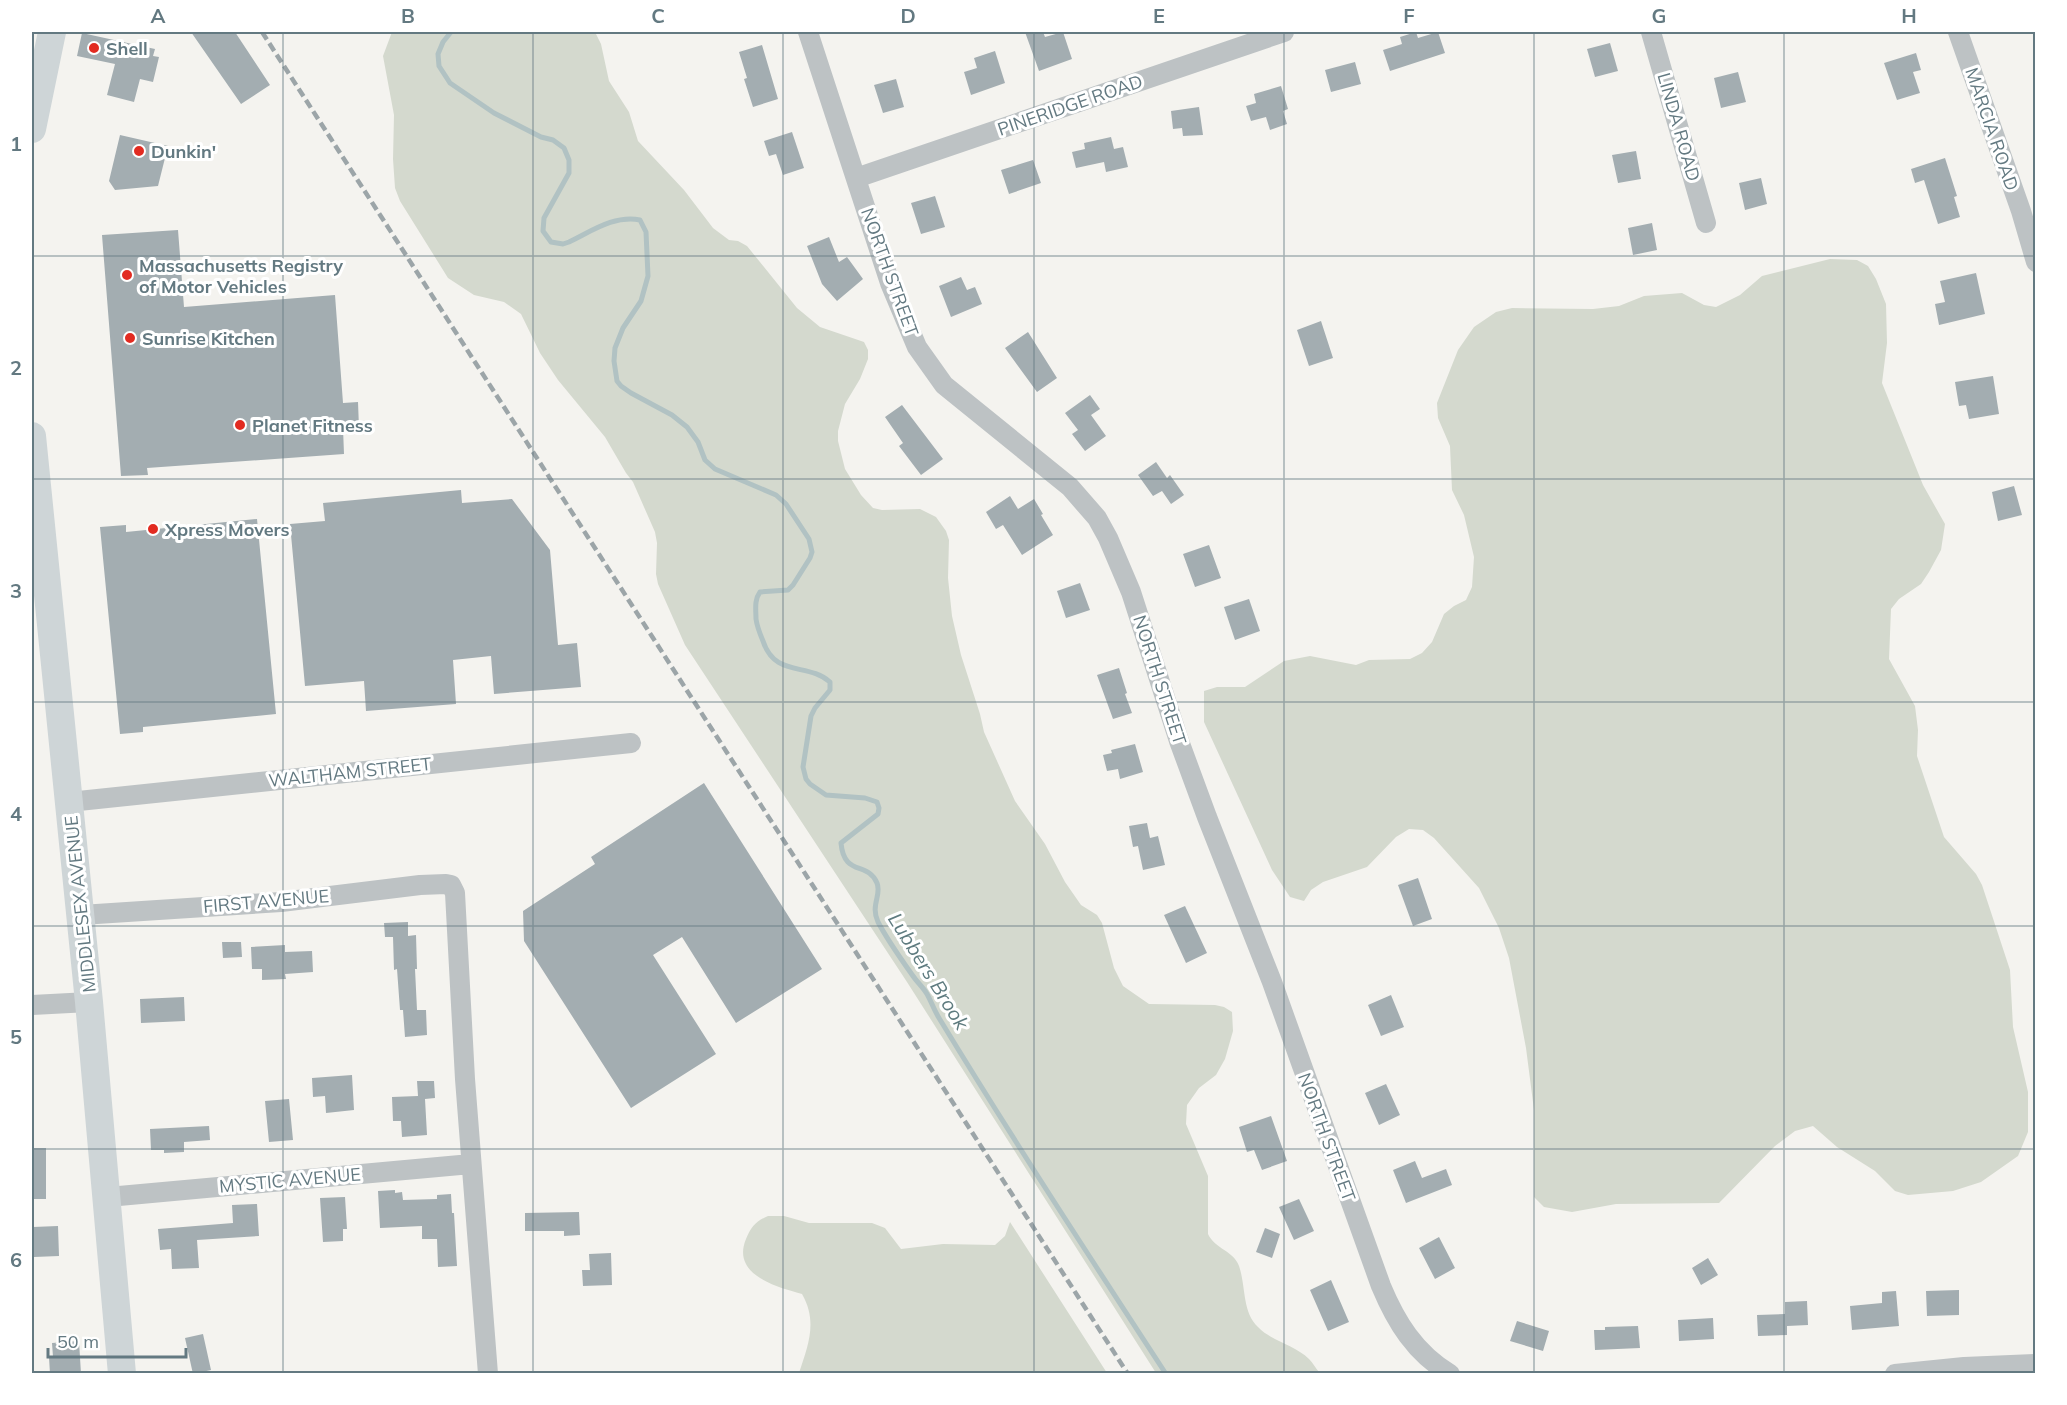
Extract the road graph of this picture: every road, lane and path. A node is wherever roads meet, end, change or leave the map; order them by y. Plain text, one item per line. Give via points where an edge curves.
1 (52, 32) edge
2 (808, 32) edge
3 (1284, 32) edge
4 (1652, 32) edge
5 (1958, 32) edge
6 (32, 129) edge
7 (856, 178) junction
8 (1706, 223) dead end
9 (2036, 262) edge
10 (32, 436) edge
11 (631, 743) dead end
12 (69, 802) junction
13 (81, 915) junction
14 (90, 1002) junction
15 (32, 1005) edge
16 (471, 1164) junction
17 (108, 1197) junction
18 (2036, 1364) edge
19 (1922, 1372) edge
20 (122, 1374) edge
21 (488, 1374) edge
22 (1450, 1374) edge
23 (1895, 1374) edge

1 - 6 main road
2 - 7 street, NORTH STREET
3 - 7 street, PINERIDGE ROAD
4 - 8 street, LINDA ROAD
5 - 9 street, MARCIA ROAD
7 - 22 street, NORTH STREET via 898,304 930,368 944,384 1070,487 1097,518 1108,538 1131,592 1179,741 1272,982 1380,1286 1408,1338
10 - 12 main road, MIDDLESEX AVENUE
11 - 12 street, WALTHAM STREET
12 - 13 main road, MIDDLESEX AVENUE
13 - 14 main road, MIDDLESEX AVENUE
13 - 16 street, FIRST AVENUE via 281,902 420,885 451,885 455,893
14 - 15 street
14 - 17 main road, MIDDLESEX AVENUE
16 - 17 street, MYSTIC AVENUE
16 - 21 street
17 - 20 main road, MIDDLESEX AVENUE
18 - 19 street
19 - 23 street

